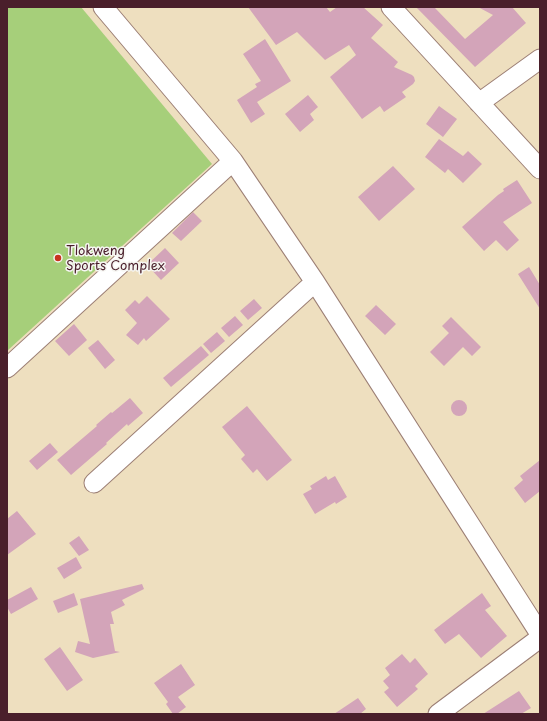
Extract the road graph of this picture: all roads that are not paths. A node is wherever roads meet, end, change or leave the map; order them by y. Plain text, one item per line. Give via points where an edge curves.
1 (103, 7) edge
2 (391, 7) edge
3 (540, 59) edge
4 (479, 103) junction
5 (233, 161) junction
6 (540, 170) edge
7 (315, 282) junction
8 (7, 368) edge
9 (94, 483) dead end
10 (540, 634) edge
11 (540, 638) edge
12 (438, 714) edge

1 - 5 street
2 - 4 street
3 - 4 street
4 - 6 street
5 - 7 street
5 - 8 street
7 - 9 street
7 - 10 street
11 - 12 street

